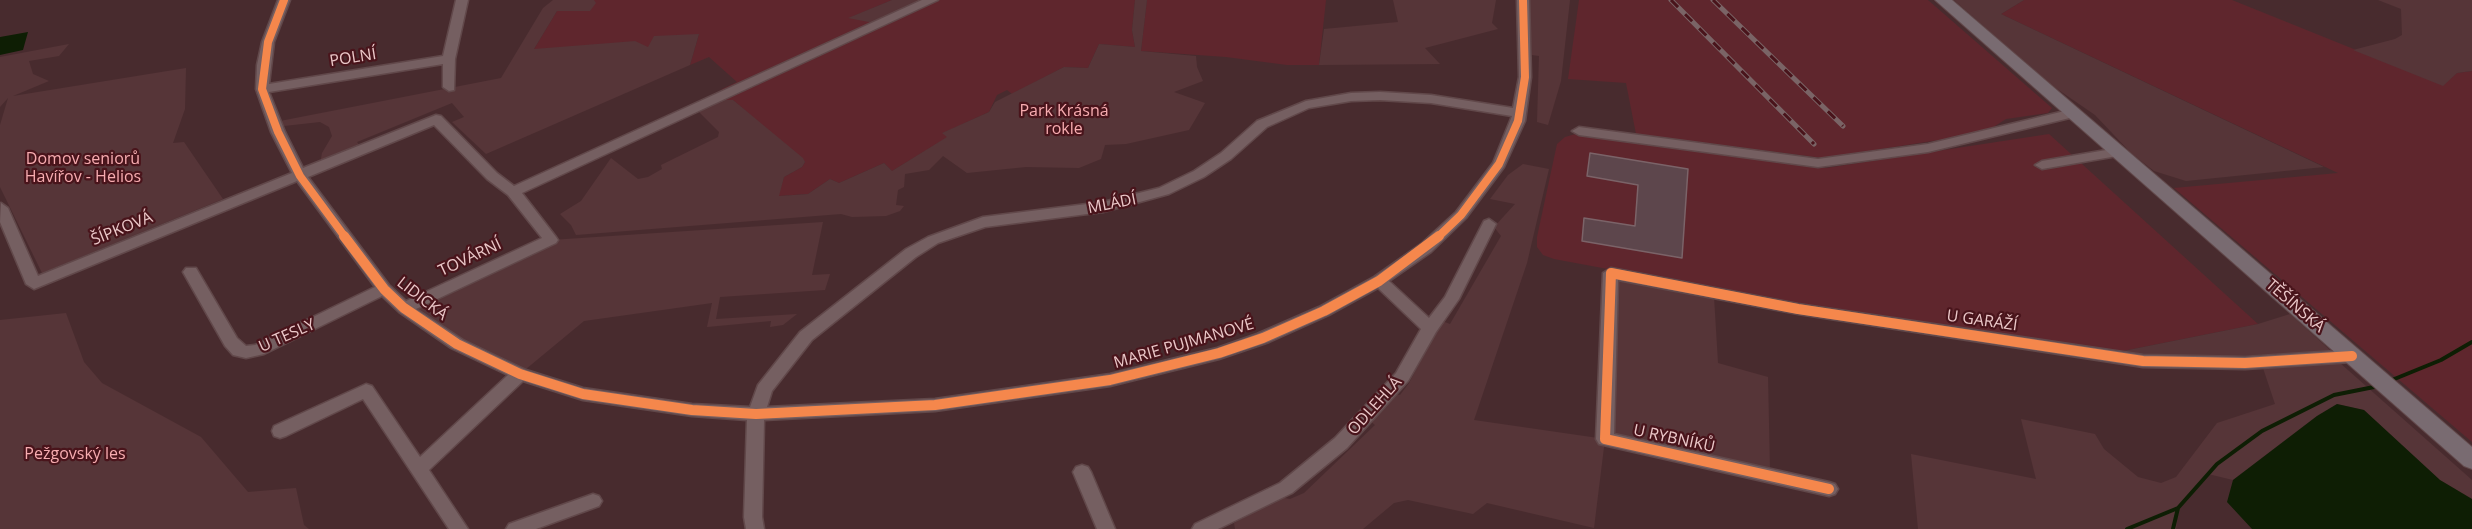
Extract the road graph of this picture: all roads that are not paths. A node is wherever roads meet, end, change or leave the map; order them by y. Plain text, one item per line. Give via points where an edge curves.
1 (284, 0) edge
2 (462, 0) edge
3 (932, 0) edge
4 (1523, 0) edge
5 (1943, 0) edge
6 (449, 59) junction
7 (449, 87) dead end
8 (262, 89) junction
9 (1520, 113) junction
10 (2073, 113) junction
11 (1579, 131) dead end
12 (2118, 152) junction
13 (2042, 165) dead end
14 (300, 176) junction
15 (513, 192) junction
16 (1, 208) edge
17 (1489, 224) dead end
18 (191, 272) dead end
19 (1611, 273) joint
20 (1379, 281) junction
21 (384, 289) junction
22 (404, 308) junction
23 (1430, 328) junction
24 (2352, 356) junction
25 (520, 374) junction
26 (756, 414) junction
27 (280, 432) dead end
28 (2472, 460) edge
29 (419, 468) junction
30 (1082, 472) dead end
31 (1829, 489) dead end
32 (593, 501) dead end
33 (459, 529) edge
34 (515, 529) edge
35 (755, 529) edge
36 (1106, 529) edge
37 (1201, 529) edge

1 - 8 street, LIDICKÁ via 268,42
2 - 6 street
3 - 15 street
4 - 9 street, MARIE PUJMANOVÉ via 1526,65
5 - 10 main road, TĚŠÍNSKÁ
6 - 7 street
6 - 8 street, POLNÍ
8 - 14 street, LIDICKÁ
9 - 20 street, MARIE PUJMANOVÉ via 1505,154 1461,215 1426,248
9 - 26 street, MLÁDÍ via 1431,99 1380,96 1306,105 1262,124 1226,156 1164,191 1103,207 1008,217 955,231 911,253 800,343 765,389
10 - 11 street via 1928,148 1818,163
10 - 12 main road, TĚŠÍNSKÁ
12 - 13 street
12 - 24 main road, TĚŠÍNSKÁ
14 - 15 street via 436,119
14 - 16 street, ŠÍPKOVÁ via 34,284
14 - 21 street, LIDICKÁ
15 - 22 street, TOVÁRNÍ via 551,240
17 - 23 street, ODLEHLÁ via 1451,299
18 - 21 street, U TESLY via 231,342 239,351 246,352 258,350
19 - 24 street, U GARÁŽÍ via 1798,309 2143,361 2245,363
19 - 31 street, U RYBNÍKŮ via 1605,439
20 - 23 street
20 - 26 street, MARIE PUJMANOVÉ via 1263,338 1203,358 1110,380 935,405
21 - 22 street, LIDICKÁ
22 - 25 street, LIDICKÁ via 457,344
23 - 37 street, ODLEHLÁ via 1402,377 1341,443 1286,488
24 - 28 main road, TĚŠÍNSKÁ
25 - 26 street, LIDICKÁ via 618,400
25 - 29 street
26 - 35 street
27 - 29 street via 366,390
29 - 33 street
30 - 36 street
32 - 34 street

